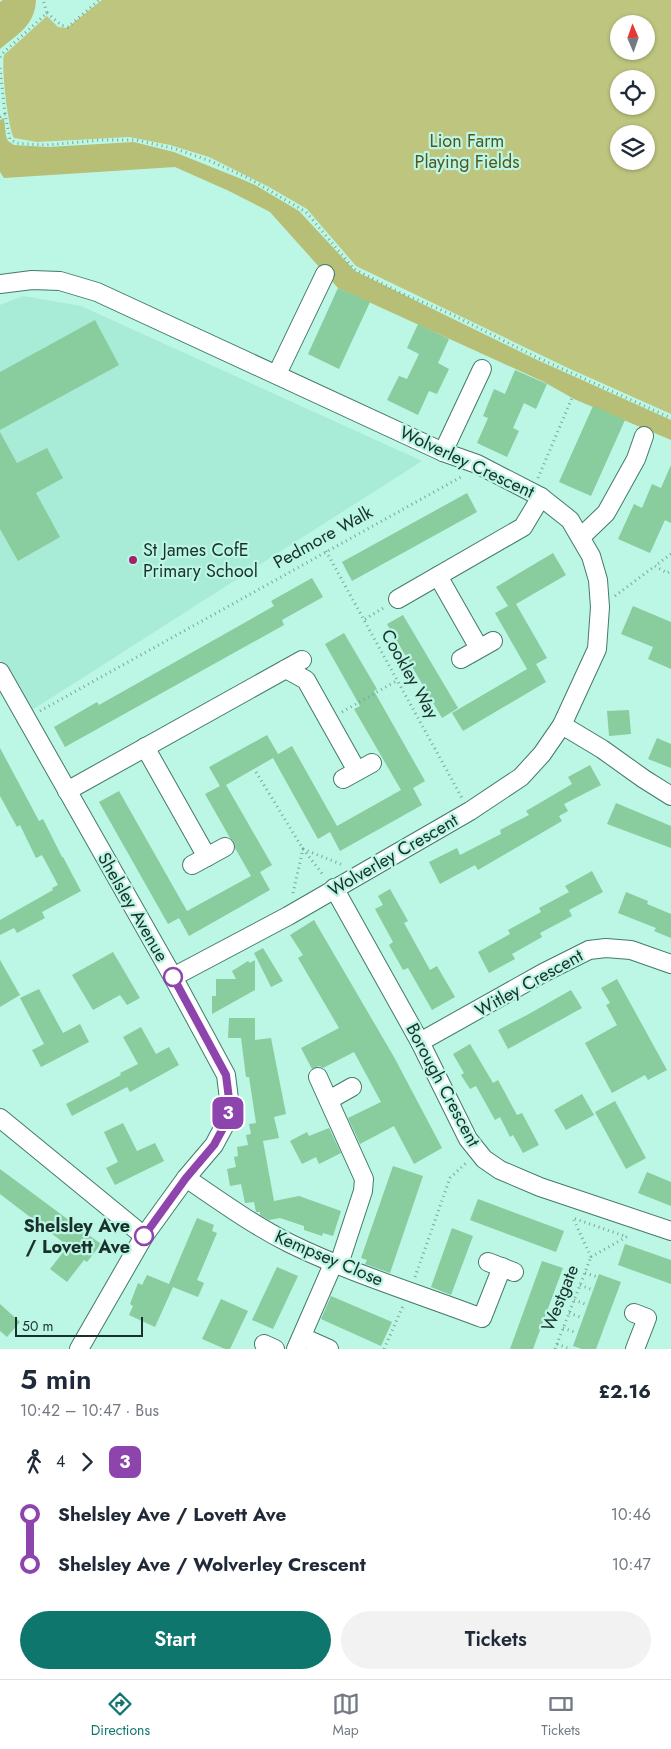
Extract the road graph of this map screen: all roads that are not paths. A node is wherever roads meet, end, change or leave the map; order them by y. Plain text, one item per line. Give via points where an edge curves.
1 (325, 274) dead end
2 (0, 284) edge
3 (482, 369) dead end
4 (278, 374) junction
5 (644, 436) dead end
6 (443, 452) junction
7 (537, 494) junction
8 (581, 537) junction
9 (438, 576) junction
10 (398, 598) road end
11 (461, 658) dead end
12 (302, 660) dead end
13 (286, 669) junction
14 (0, 672) edge
15 (562, 725) junction
16 (145, 748) junction
17 (357, 771) dead end
18 (67, 791) junction
19 (671, 796) edge
20 (225, 847) dead end
21 (334, 888) junction
22 (671, 964) edge
23 (173, 977) junction
24 (420, 1042) junction
25 (318, 1077) dead end
26 (352, 1088) dead end
27 (329, 1100) junction
28 (0, 1118) edge
29 (186, 1178) junction
30 (671, 1231) edge
31 (144, 1236) junction
32 (337, 1263) junction
33 (501, 1267) dead end
34 (647, 1317) dead end
35 (299, 1343) edge
36 (79, 1349) edge
37 (329, 1349) edge
38 (635, 1349) edge

1 - 4 street
2 - 4 street, Wolverley Crescent via 60,281 97,292
3 - 6 street
4 - 6 street, Wolverley Crescent
5 - 8 street via 636,459 606,513
6 - 7 street, Wolverley Crescent
7 - 8 street, Wolverley Crescent via 570,520
7 - 9 street via 523,527
8 - 15 street, Wolverley Crescent via 598,580 597,649
9 - 10 street
9 - 11 street via 486,645
12 - 13 street
13 - 16 street
13 - 17 street via 306,680
14 - 18 street, Shelsley Avenue
15 - 19 street
15 - 21 street, Wolverley Crescent via 521,777 470,812
16 - 18 street
16 - 20 street via 200,861
18 - 23 street, Shelsley Avenue
21 - 23 street, Wolverley Crescent
21 - 24 street, Borough Crescent
22 - 24 street, Witley Crescent via 631,950 589,950
23 - 29 street, Shelsley Avenue via 226,1075 229,1099 228,1119 214,1145
24 - 30 street, Borough Crescent via 468,1139 484,1159 515,1177
25 - 27 street
26 - 27 street
27 - 32 street via 364,1179 364,1192
28 - 31 street
29 - 31 street, Shelsley Avenue
29 - 32 street, Kempsey Close via 252,1223
31 - 36 street, Shelsley Avenue
32 - 33 street, Kempsey Close via 482,1318
32 - 35 street
34 - 38 street
35 - 37 street

